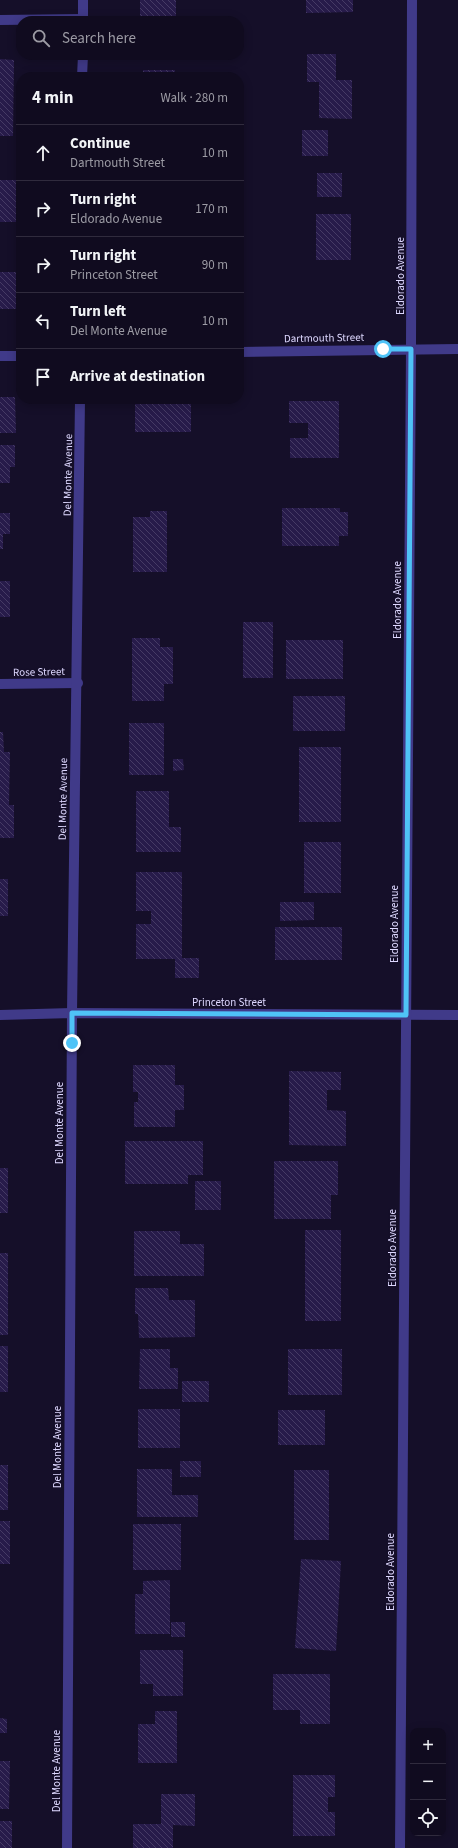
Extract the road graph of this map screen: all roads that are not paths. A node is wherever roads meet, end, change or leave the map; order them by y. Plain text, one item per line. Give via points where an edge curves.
1 (83, 0) edge
2 (412, 0) edge
3 (83, 16) edge
4 (0, 20) edge
5 (16, 20) edge
6 (83, 60) edge
7 (82, 72) edge
8 (411, 349) junction
9 (458, 349) edge
10 (244, 352) edge
11 (0, 356) edge
12 (16, 356) edge
13 (80, 404) edge
14 (78, 683) junction
15 (0, 684) edge
16 (72, 1013) junction
17 (0, 1015) edge
18 (406, 1015) junction
19 (458, 1015) edge
20 (67, 1848) edge
21 (400, 1848) edge

1 - 3 street
2 - 8 street, Eldorado Avenue
4 - 5 street
6 - 7 street
8 - 9 street, Dartmouth Street
8 - 10 street, Dartmouth Street
8 - 18 street, Eldorado Avenue
11 - 12 street
13 - 14 street, Del Monte Avenue
14 - 15 street, Rose Street
14 - 16 street, Del Monte Avenue
16 - 17 street, Princeton Street
16 - 18 street, Princeton Street
16 - 20 street, Del Monte Avenue
18 - 19 street, Princeton Street
18 - 21 street, Eldorado Avenue

